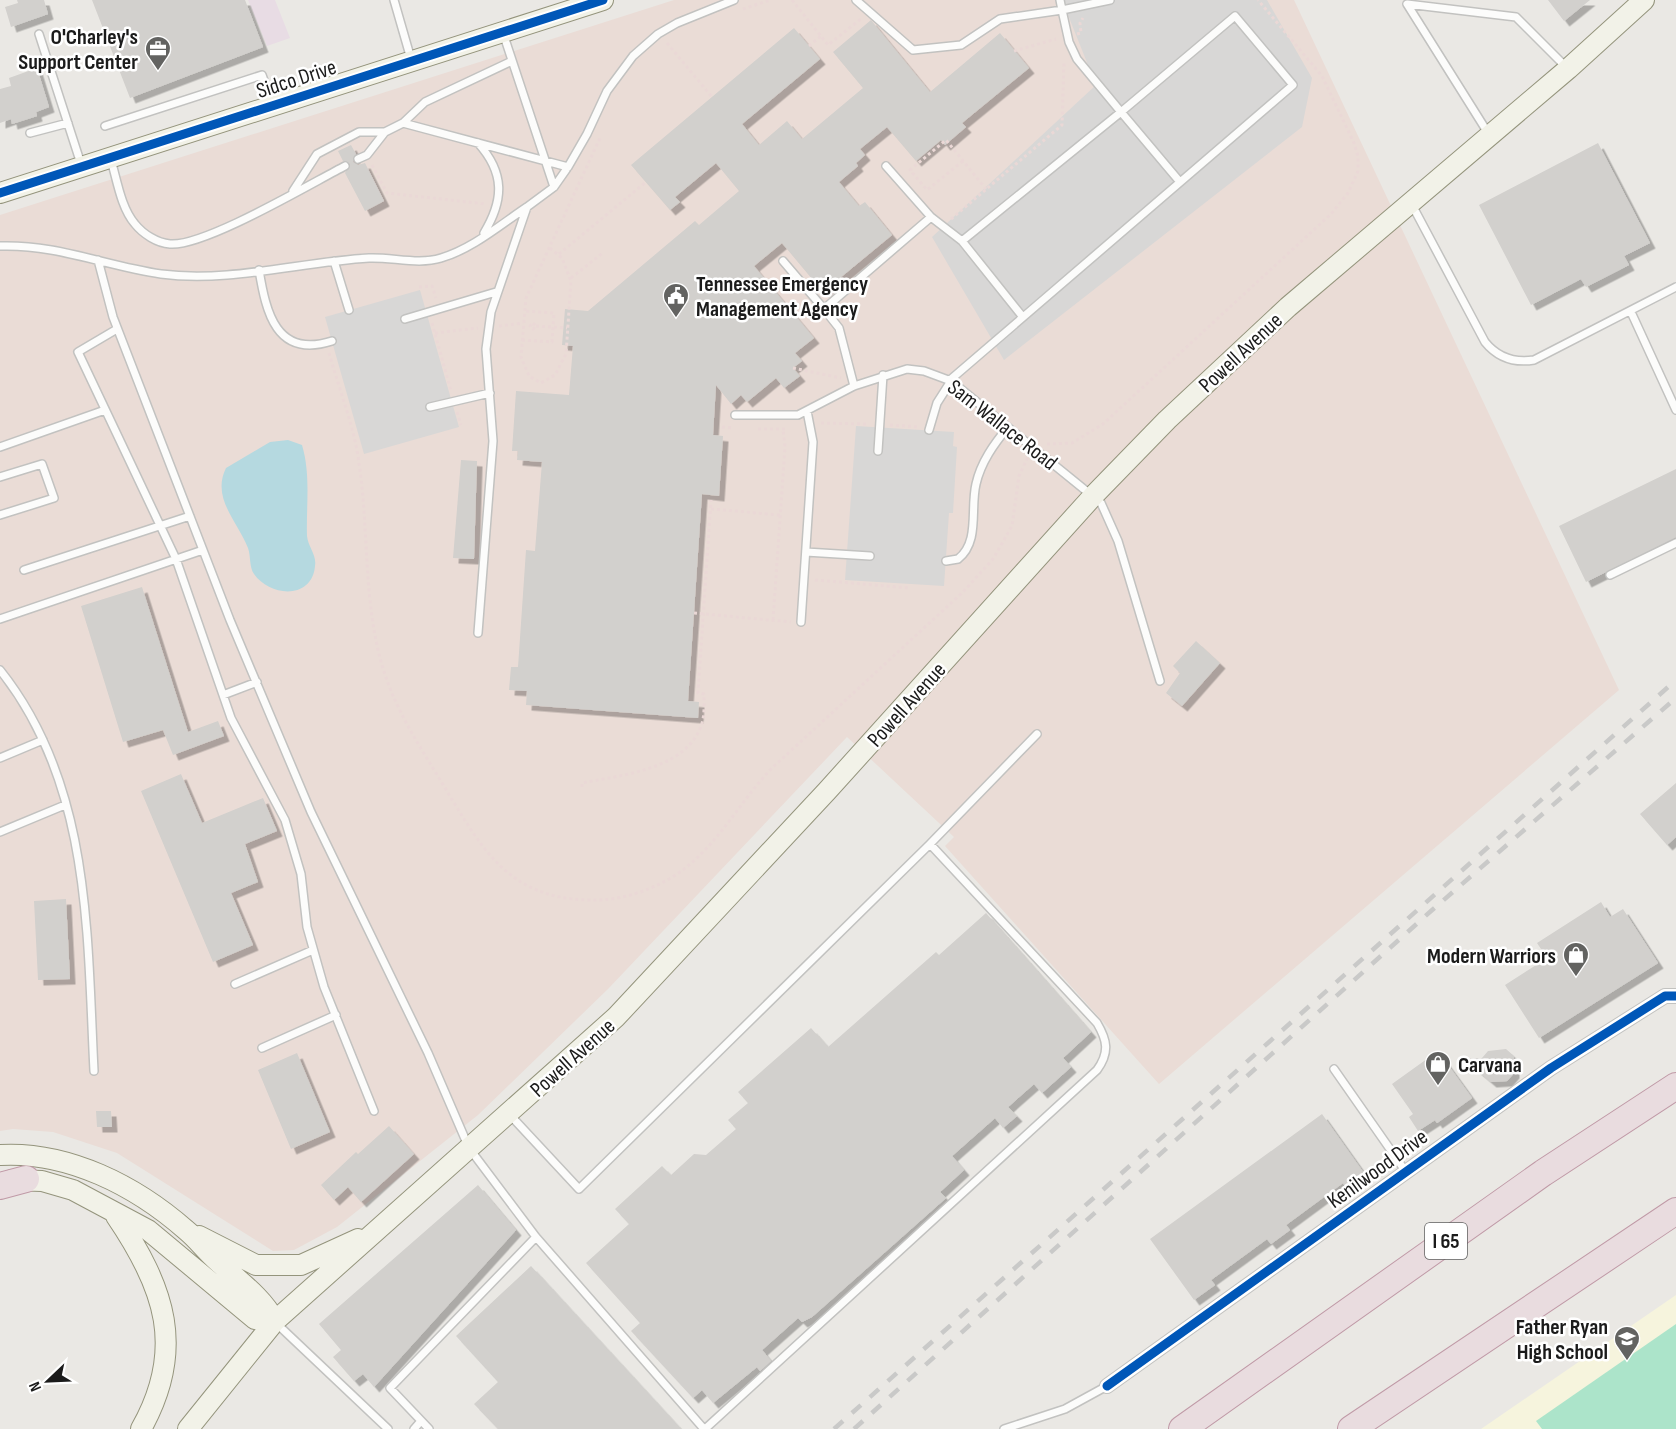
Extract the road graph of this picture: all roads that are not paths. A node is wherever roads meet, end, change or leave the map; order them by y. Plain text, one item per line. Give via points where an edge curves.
1 (393, 0) edge
2 (603, 0) edge
3 (734, 0) edge
4 (856, 0) edge
5 (1060, 0) edge
6 (1110, 0) edge
7 (1644, 0) edge
8 (1650, 0) edge
9 (1062, 10) junction
10 (1612, 29) junction
11 (503, 32) junction
12 (39, 34) dead end
13 (411, 61) junction
14 (512, 61) junction
15 (1568, 69) junction
16 (273, 105) junction
17 (1120, 112) junction
18 (68, 123) junction
19 (403, 123) junction
20 (105, 126) dead end
21 (385, 132) junction
22 (30, 133) dead end
23 (1490, 135) junction
24 (478, 143) junction
25 (110, 158) junction
26 (358, 159) dead end
27 (545, 161) junction
28 (886, 165) dead end
29 (82, 166) junction
30 (345, 166) dead end
31 (568, 167) junction
32 (1180, 182) junction
33 (554, 187) junction
34 (0, 192) edge
35 (291, 193) junction
36 (1410, 201) junction
37 (527, 207) junction
38 (931, 217) junction
39 (482, 237) junction
40 (962, 241) junction
41 (0, 246) edge
42 (98, 260) junction
43 (334, 261) junction
44 (783, 261) dead end
45 (259, 270) junction
46 (1675, 291) edge
47 (496, 292) junction
48 (824, 309) junction
49 (349, 310) dead end
50 (1631, 312) junction
51 (1022, 316) junction
52 (405, 319) dead end
53 (117, 328) junction
54 (329, 342) road end
55 (883, 375) junction
56 (950, 381) junction
57 (853, 384) junction
58 (490, 393) junction
59 (430, 407) dead end
60 (105, 410) junction
61 (1676, 410) edge
62 (807, 411) junction
63 (735, 415) dead end
64 (1008, 427) junction
65 (929, 429) road end
66 (0, 447) edge
67 (878, 451) dead end
68 (0, 477) edge
69 (1094, 495) junction
70 (0, 515) edge
71 (190, 516) junction
72 (160, 526) junction
73 (1676, 543) edge
74 (203, 550) junction
75 (806, 552) junction
76 (870, 556) dead end
77 (176, 559) junction
78 (946, 561) dead end
79 (24, 570) dead end
80 (1611, 575) dead end
81 (0, 619) edge
82 (801, 622) road end
83 (478, 633) dead end
84 (1, 674) edge
85 (1160, 681) dead end
86 (257, 682) junction
87 (223, 695) junction
88 (1037, 734) dead end
89 (44, 740) junction
90 (0, 758) edge
91 (65, 805) junction
92 (0, 832) edge
93 (930, 844) junction
94 (313, 950) junction
95 (235, 984) dead end
96 (1676, 996) edge
97 (336, 1015) junction
98 (262, 1048) dead end
99 (1334, 1069) dead end
100 (94, 1071) dead end
101 (1676, 1086) edge
102 (374, 1111) dead end
103 (509, 1114) junction
104 (470, 1148) junction
105 (0, 1155) edge
106 (1406, 1172) junction
107 (26, 1179) junction
108 (0, 1180) edge
109 (0, 1186) edge
110 (1676, 1211) edge
111 (115, 1214) junction
112 (189, 1231) junction
113 (374, 1232) junction
114 (536, 1237) junction
115 (274, 1321) junction
116 (1107, 1386) joint
117 (1221, 1402) junction
118 (421, 1421) junction
119 (141, 1429) edge
120 (188, 1429) edge
121 (388, 1429) edge
122 (414, 1429) edge
123 (429, 1429) edge
124 (705, 1429) edge
125 (1004, 1429) edge
126 (1182, 1429) edge
127 (1187, 1429) edge
128 (1351, 1429) edge

1 - 13 lane
2 - 11 main road, Sidco Drive
3 - 31 lane via 677,23 633,56 607,91
4 - 9 lane via 913,50 961,45 1000,19
5 - 9 lane
6 - 9 lane
7 - 10 main road, Powell Avenue
8 - 10 main road
9 - 17 lane via 1077,59
10 - 15 main road, Powell Avenue
11 - 13 main road, Sidco Drive
11 - 14 lane
12 - 18 lane
13 - 16 main road, Sidco Drive
14 - 19 lane via 425,102
14 - 27 lane
15 - 23 main road, Powell Avenue
15 - 23 lane via 1516,17 1407,4
16 - 20 lane via 262,75
16 - 25 main road, Sidco Drive
17 - 32 lane
17 - 32 lane via 1235,16 1293,86
17 - 40 lane
18 - 22 lane
18 - 29 lane
19 - 21 lane
19 - 24 lane
21 - 26 lane via 367,155
21 - 35 lane via 359,132 317,154
23 - 36 main road, Powell Avenue
24 - 27 lane
24 - 39 lane via 493,161 499,197
25 - 29 main road, Sidco Drive
25 - 35 lane via 135,224 152,238 170,244 211,234
27 - 31 lane
27 - 33 lane
28 - 38 lane
29 - 34 main road, Sidco Drive
30 - 35 lane
31 - 33 lane
32 - 51 lane
33 - 37 lane
36 - 50 lane via 1485,342 1505,358 1534,360
36 - 69 main road, Powell Avenue via 1288,307 1167,420
37 - 39 lane
37 - 47 lane
38 - 40 lane
38 - 48 lane
39 - 43 lane via 438,259
40 - 51 lane
41 - 42 lane via 57,249
42 - 45 lane via 181,276
42 - 53 lane
43 - 45 lane
43 - 49 lane
44 - 48 lane
45 - 54 lane via 268,315 282,335 308,345
46 - 50 lane
47 - 52 lane
47 - 58 lane via 486,349
48 - 57 lane via 838,328
50 - 61 lane
51 - 56 lane
53 - 60 lane via 78,352
53 - 71 lane
55 - 56 lane, Sam Wallace Road via 907,369
55 - 57 lane, Sam Wallace Road
55 - 67 lane
56 - 64 lane, Sam Wallace Road
56 - 65 lane via 937,403
57 - 62 lane, Sam Wallace Road
58 - 59 lane
58 - 83 lane via 493,441
60 - 66 lane
60 - 72 lane
62 - 63 lane, Sam Wallace Road via 791,416
62 - 75 lane via 813,442
64 - 69 lane, Sam Wallace Road
64 - 78 lane via 978,475 970,544 958,559
68 - 70 lane via 42,464 54,498
69 - 85 lane via 1118,541
69 - 103 main road, Powell Avenue via 677,953 616,1017
71 - 72 lane
71 - 74 lane
72 - 77 lane
72 - 79 lane
73 - 80 lane
74 - 77 lane
74 - 86 lane
75 - 76 lane
75 - 82 lane
77 - 81 lane
77 - 87 lane
84 - 89 lane via 20,695
86 - 87 lane
86 - 104 lane via 311,812
87 - 94 lane via 231,718 285,820 301,874
88 - 93 lane
89 - 90 lane
89 - 91 lane
91 - 92 lane
91 - 100 lane via 82,869
93 - 103 lane via 579,1190
93 - 124 lane via 1097,1023 1106,1039 1104,1059 1048,1117
94 - 95 lane
94 - 97 lane
96 - 106 street, Kenilwood Drive via 1665,996 1551,1068
97 - 98 lane
97 - 102 lane
99 - 106 lane
101 - 117 highway, I 65 via 1543,1173
103 - 104 main road, Powell Avenue
104 - 113 main road, Powell Avenue
104 - 114 lane
105 - 112 main road via 34,1156 80,1167 144,1198
106 - 116 street, Kenilwood Drive
107 - 108 main road
107 - 109 highway
107 - 111 main road via 73,1190
110 - 128 highway
111 - 115 main road via 148,1230 255,1318
111 - 119 main road via 154,1281 166,1325 167,1355 162,1384
112 - 113 main road via 256,1265 300,1265
112 - 115 main road via 265,1304
113 - 115 main road, Powell Avenue
114 - 118 lane via 390,1388
114 - 124 lane
115 - 120 main road, Powell Avenue
115 - 121 lane
116 - 125 lane via 1065,1409
117 - 126 highway
117 - 127 highway, I 65
118 - 122 lane
118 - 123 lane

